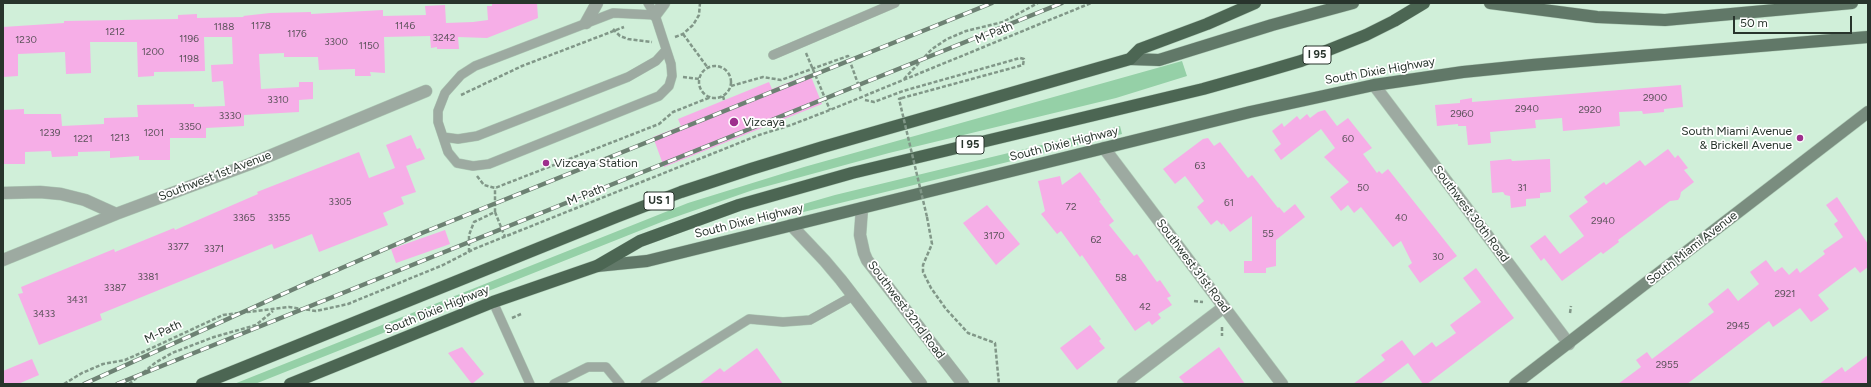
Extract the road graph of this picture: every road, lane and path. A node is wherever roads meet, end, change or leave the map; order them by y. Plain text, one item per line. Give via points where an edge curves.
1 (597, 3) edge
2 (648, 3) edge
3 (664, 3) edge
4 (700, 3) edge
5 (895, 3) edge
6 (1038, 3) edge
7 (1091, 3) edge
8 (1255, 3) edge
9 (1354, 3) edge
10 (1424, 3) edge
11 (1490, 3) edge
12 (1852, 3) edge
13 (655, 15) junction
14 (586, 23) junction
15 (610, 26) dead end
16 (626, 26) dead end
17 (614, 30) junction
18 (683, 34) junction
19 (1868, 37) edge
20 (669, 39) dead end
21 (657, 42) dead end
22 (666, 50) junction
23 (773, 55) dead end
24 (1130, 59) junction
25 (810, 62) dead end
26 (708, 68) junction
27 (813, 69) junction
28 (680, 77) dead end
29 (700, 79) junction
30 (903, 79) junction
31 (1374, 85) junction
32 (731, 86) junction
33 (426, 91) dead end
34 (861, 92) dead end
35 (459, 96) dead end
36 (723, 96) junction
37 (711, 97) junction
38 (724, 100) dead end
39 (865, 100) dead end
40 (830, 110) junction
41 (1868, 112) edge
42 (443, 137) junction
43 (1104, 148) junction
44 (479, 180) dead end
45 (495, 188) junction
46 (3, 193) edge
47 (862, 208) junction
48 (495, 212) junction
49 (116, 214) junction
50 (790, 225) junction
51 (505, 237) junction
52 (469, 252) junction
53 (3, 260) edge
54 (597, 266) junction
55 (853, 296) junction
56 (1194, 301) dead end
57 (493, 302) junction
58 (1205, 302) dead end
59 (1571, 306) dead end
60 (1224, 307) junction
61 (274, 310) junction
62 (1570, 313) dead end
63 (1569, 344) junction
64 (64, 384) edge
65 (129, 384) edge
66 (202, 384) edge
67 (290, 384) edge
68 (530, 384) edge
69 (554, 384) edge
70 (620, 384) edge
71 (645, 384) edge
72 (920, 384) edge
73 (962, 384) edge
74 (999, 384) edge
75 (1122, 384) edge
76 (1282, 384) edge
77 (1516, 384) edge

1 - 14 street
2 - 13 lane
3 - 13 street
4 - 18 path via 699,15
5 - 23 lane
6 - 30 path, M-Path via 1003,22 947,39 932,49
7 - 30 path, M-Path
8 - 24 highway via 1140,49
9 - 24 main road, South Dixie Highway via 1159,60
10 - 54 highway, I 95 via 1394,21 1331,50 1260,74 852,173 769,196 640,241
11 - 12 main road via 1597,17 1665,20
13 - 14 lane via 613,13
13 - 22 lane
14 - 42 lane via 475,66 461,75 445,93 441,103 438,122
15 - 17 path
16 - 17 path
17 - 21 path via 628,39
17 - 35 path via 522,66
18 - 20 path
18 - 26 path
19 - 31 main road, South Dixie Highway via 1524,66
22 - 42 lane via 656,61 628,77 477,136 458,139
22 - 42 lane via 672,76 670,86 660,96 489,164 472,166 457,162 448,152
24 - 66 highway, South Dixie Highway / US 1 via 780,160 681,192
25 - 27 path
26 - 29 path
26 - 32 path via 720,67 725,70 729,74
27 - 32 path via 781,80 763,77
27 - 34 path via 848,56
27 - 40 path
28 - 29 path
29 - 37 path via 701,89
30 - 40 path, M-Path
31 - 43 main road, South Dixie Highway
31 - 63 street, Southwest 30th Road
32 - 36 path
33 - 49 street, Southwest 1st Avenue via 250,164
36 - 37 path
36 - 38 path
37 - 45 path via 673,112 659,124
39 - 74 path, bridge via 874,102 1020,58 1024,59 1023,65 899,99 932,238 931,249 923,265 924,272 931,288 946,309 968,333 995,343
40 - 51 path, M-Path via 752,138
41 - 63 main road, South Miami Avenue
43 - 47 main road, South Dixie Highway
43 - 60 street, Southwest 31st Road
44 - 45 path via 484,185
45 - 48 path
46 - 49 street via 60,194 85,200
47 - 50 main road, South Dixie Highway
47 - 73 street, Southwest 32nd Road via 860,235 867,260
48 - 51 path
48 - 52 path via 474,222 469,235
49 - 53 street, Southwest 1st Avenue
50 - 54 main road, South Dixie Highway via 647,261
50 - 55 street via 825,260
51 - 52 path, M-Path
52 - 61 path, M-Path via 444,265 348,304 316,311 289,307
54 - 57 highway, South Dixie Highway
55 - 71 lane via 810,320 783,322 749,319
55 - 72 street
56 - 58 path
57 - 67 highway, South Dixie Highway
57 - 68 lane
59 - 62 path
60 - 75 street
60 - 76 street, Southwest 31st Road
61 - 64 path, M-Path via 223,315 124,360 103,364 82,373
61 - 65 path, M-Path via 256,325 172,354
63 - 77 main road, South Miami Avenue
69 - 70 lane via 588,367 606,367

